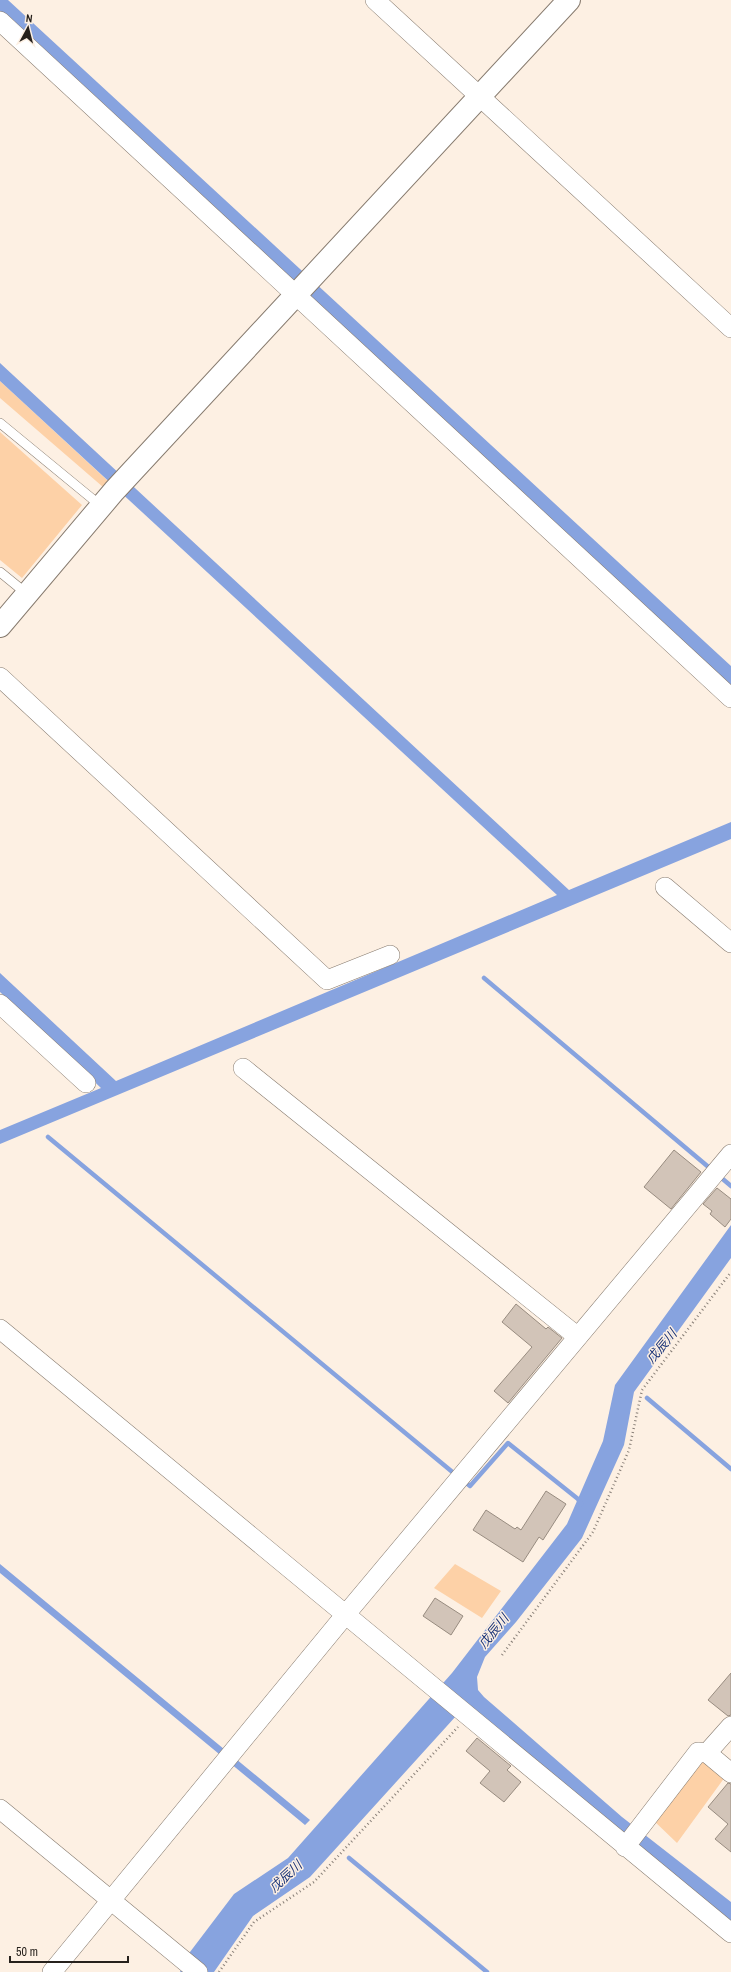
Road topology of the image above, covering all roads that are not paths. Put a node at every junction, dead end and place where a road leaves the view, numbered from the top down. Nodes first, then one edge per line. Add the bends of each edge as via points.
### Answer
1 (375, 0) edge
2 (570, 0) edge
3 (0, 21) edge
4 (480, 97) junction
5 (296, 294) junction
6 (731, 328) edge
7 (0, 423) edge
8 (114, 491) junction
9 (0, 572) edge
10 (27, 594) junction
11 (0, 626) edge
12 (0, 677) edge
13 (731, 698) edge
14 (666, 887) dead end
15 (731, 943) edge
16 (390, 955) dead end
17 (0, 1004) edge
18 (243, 1068) dead end
19 (86, 1083) dead end
20 (723, 1167) edge
21 (0, 1330) edge
22 (578, 1337) junction
23 (346, 1614) junction
24 (731, 1726) edge
25 (707, 1753) junction
26 (731, 1773) edge
27 (0, 1809) edge
28 (625, 1846) junction
29 (112, 1901) junction
30 (731, 1933) edge
31 (52, 1972) edge
32 (198, 1972) edge

1 - 4 street
2 - 4 street
3 - 5 street
4 - 5 street
4 - 6 street
5 - 8 street
5 - 13 street
7 - 8 lane
8 - 10 street
9 - 10 lane
10 - 11 street
12 - 16 street via 327,980
14 - 15 street
17 - 19 street
18 - 22 street
20 - 22 street
21 - 23 street
22 - 23 street
23 - 28 street
23 - 29 street
24 - 25 street
25 - 26 street
25 - 28 street via 698,1752
27 - 29 street
28 - 30 street
29 - 31 street
29 - 32 street

